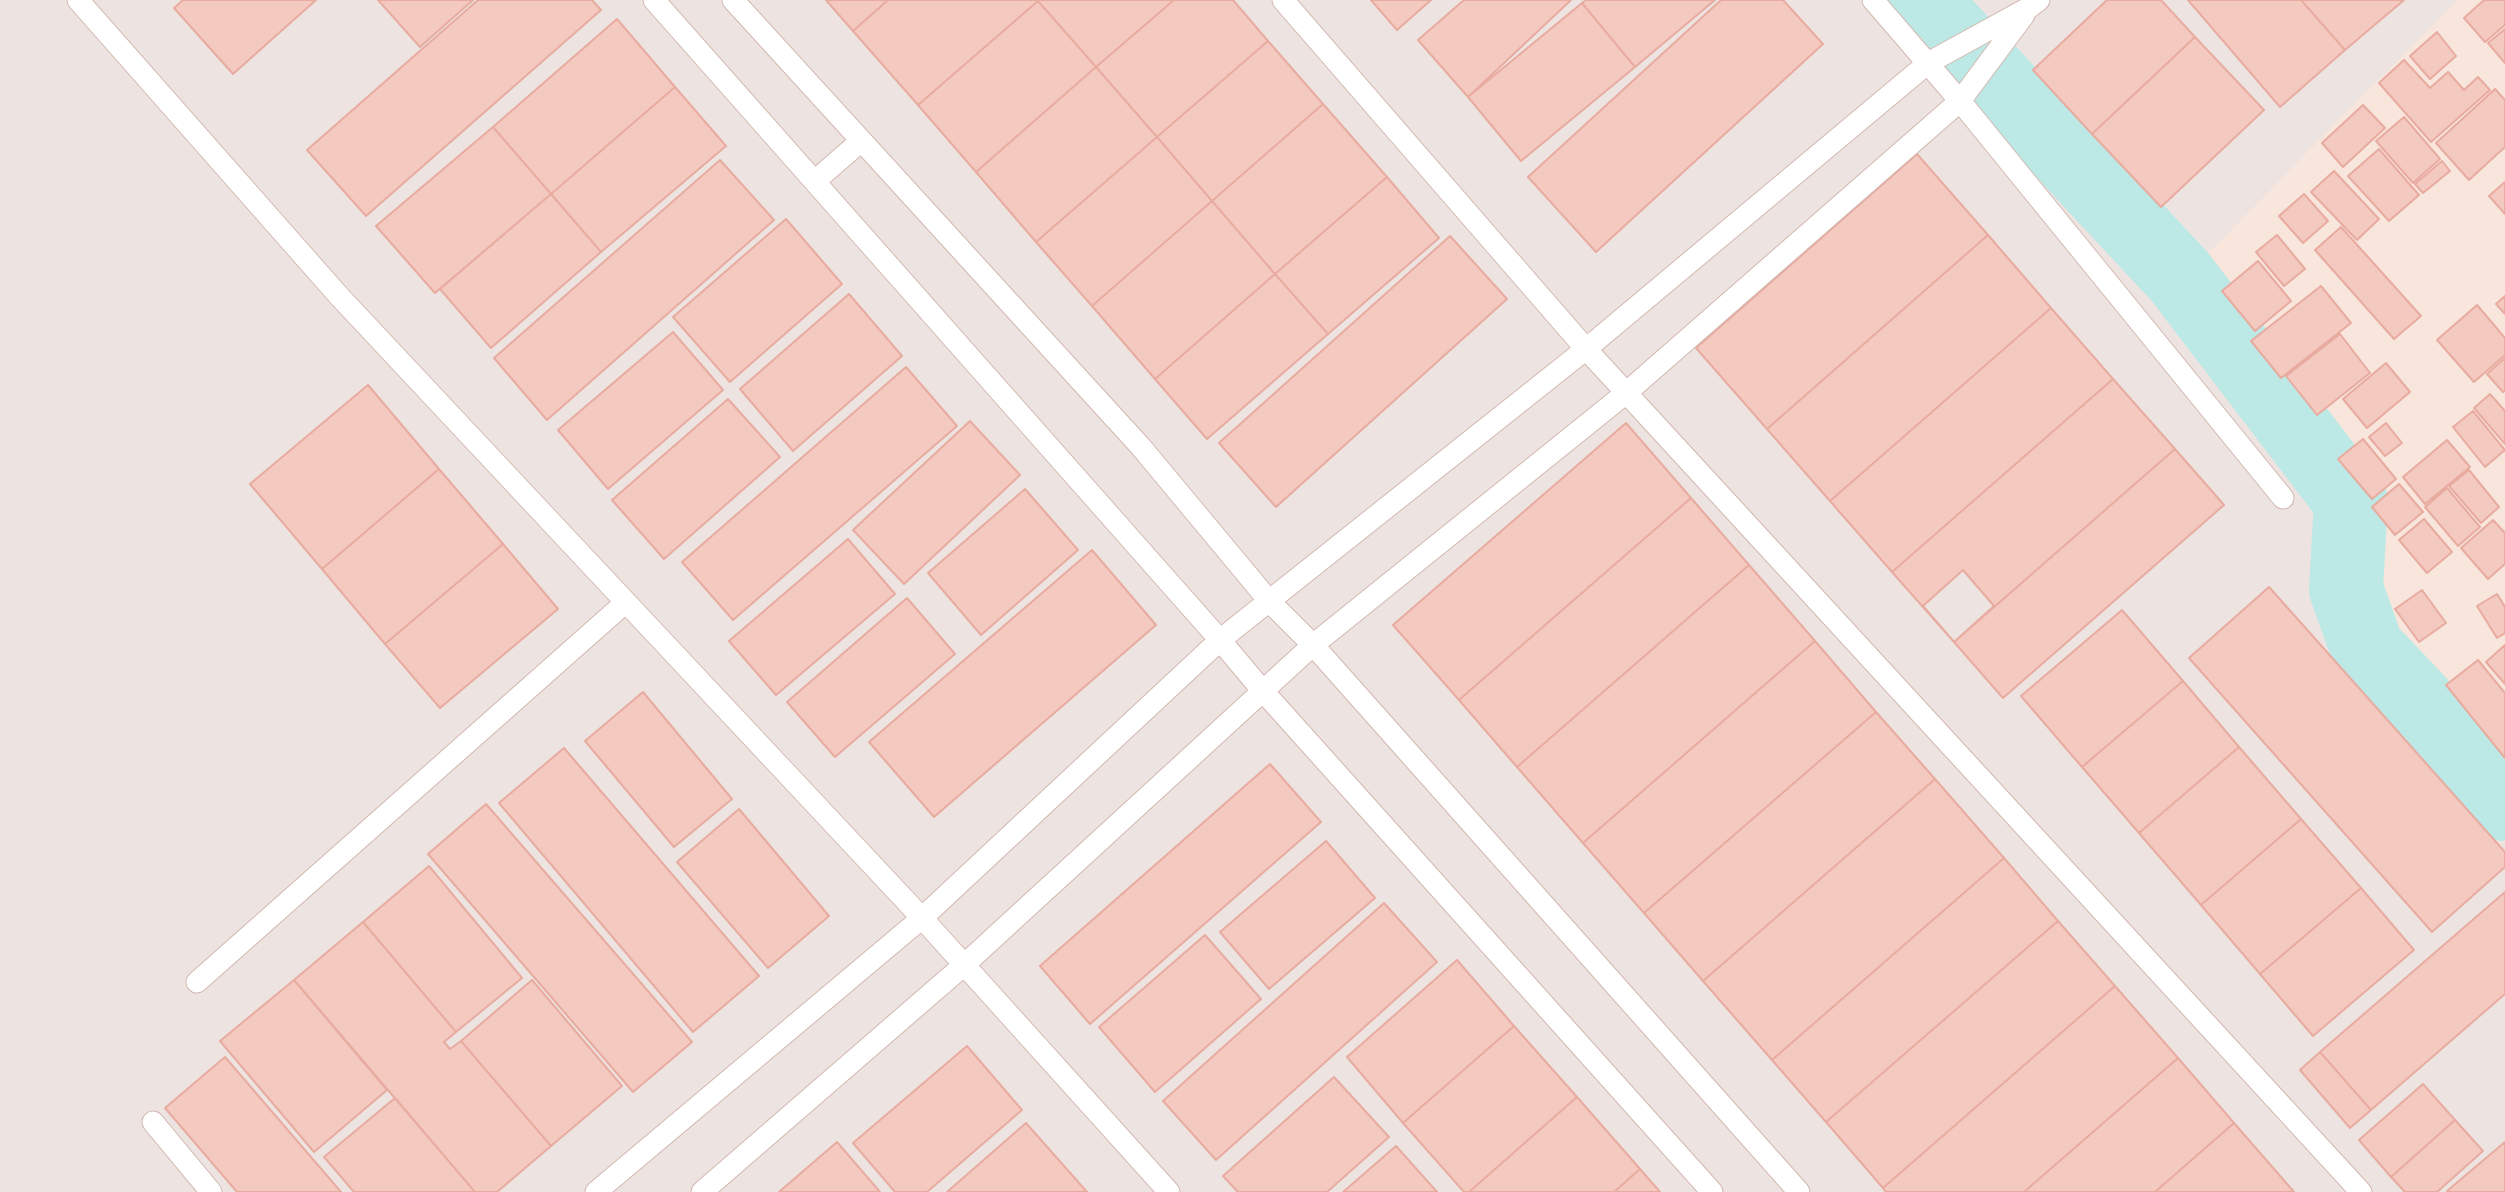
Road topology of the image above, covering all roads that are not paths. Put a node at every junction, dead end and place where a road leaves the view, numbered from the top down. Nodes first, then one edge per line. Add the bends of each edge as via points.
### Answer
1 (78, 0) edge
2 (654, 0) edge
3 (733, 0) edge
4 (1283, 0) edge
5 (1872, 0) edge
6 (2034, 4) edge
7 (1928, 64) junction
8 (1959, 101) junction
9 (861, 141) junction
10 (814, 181) junction
11 (1586, 349) junction
12 (1626, 393) junction
13 (2283, 498) dead end
14 (626, 602) junction
15 (1270, 602) junction
16 (1220, 640) junction
17 (1314, 645) junction
18 (1262, 690) junction
19 (922, 918) junction
20 (964, 965) junction
21 (197, 982) dead end
22 (153, 1122) dead end
23 (609, 1188) edge
24 (211, 1192) edge
25 (702, 1192) edge
26 (1169, 1192) edge
27 (1712, 1192) edge
28 (1799, 1192) edge
29 (2361, 1192) edge

1 - 14 lane via 339,296
2 - 10 lane
3 - 9 lane
4 - 11 lane
5 - 7 lane
6 - 7 lane
6 - 8 lane
7 - 8 lane
7 - 11 lane
8 - 12 lane
8 - 13 lane
9 - 10 lane
9 - 15 lane via 1141,447
10 - 16 lane
11 - 12 lane
11 - 15 lane
12 - 17 lane
12 - 29 lane
14 - 19 lane
14 - 21 lane
15 - 16 lane
15 - 17 lane
16 - 18 lane
16 - 19 lane
17 - 18 lane
17 - 28 lane
18 - 20 lane
18 - 27 lane
19 - 20 lane
19 - 23 lane
20 - 25 lane
20 - 26 lane
22 - 24 lane

